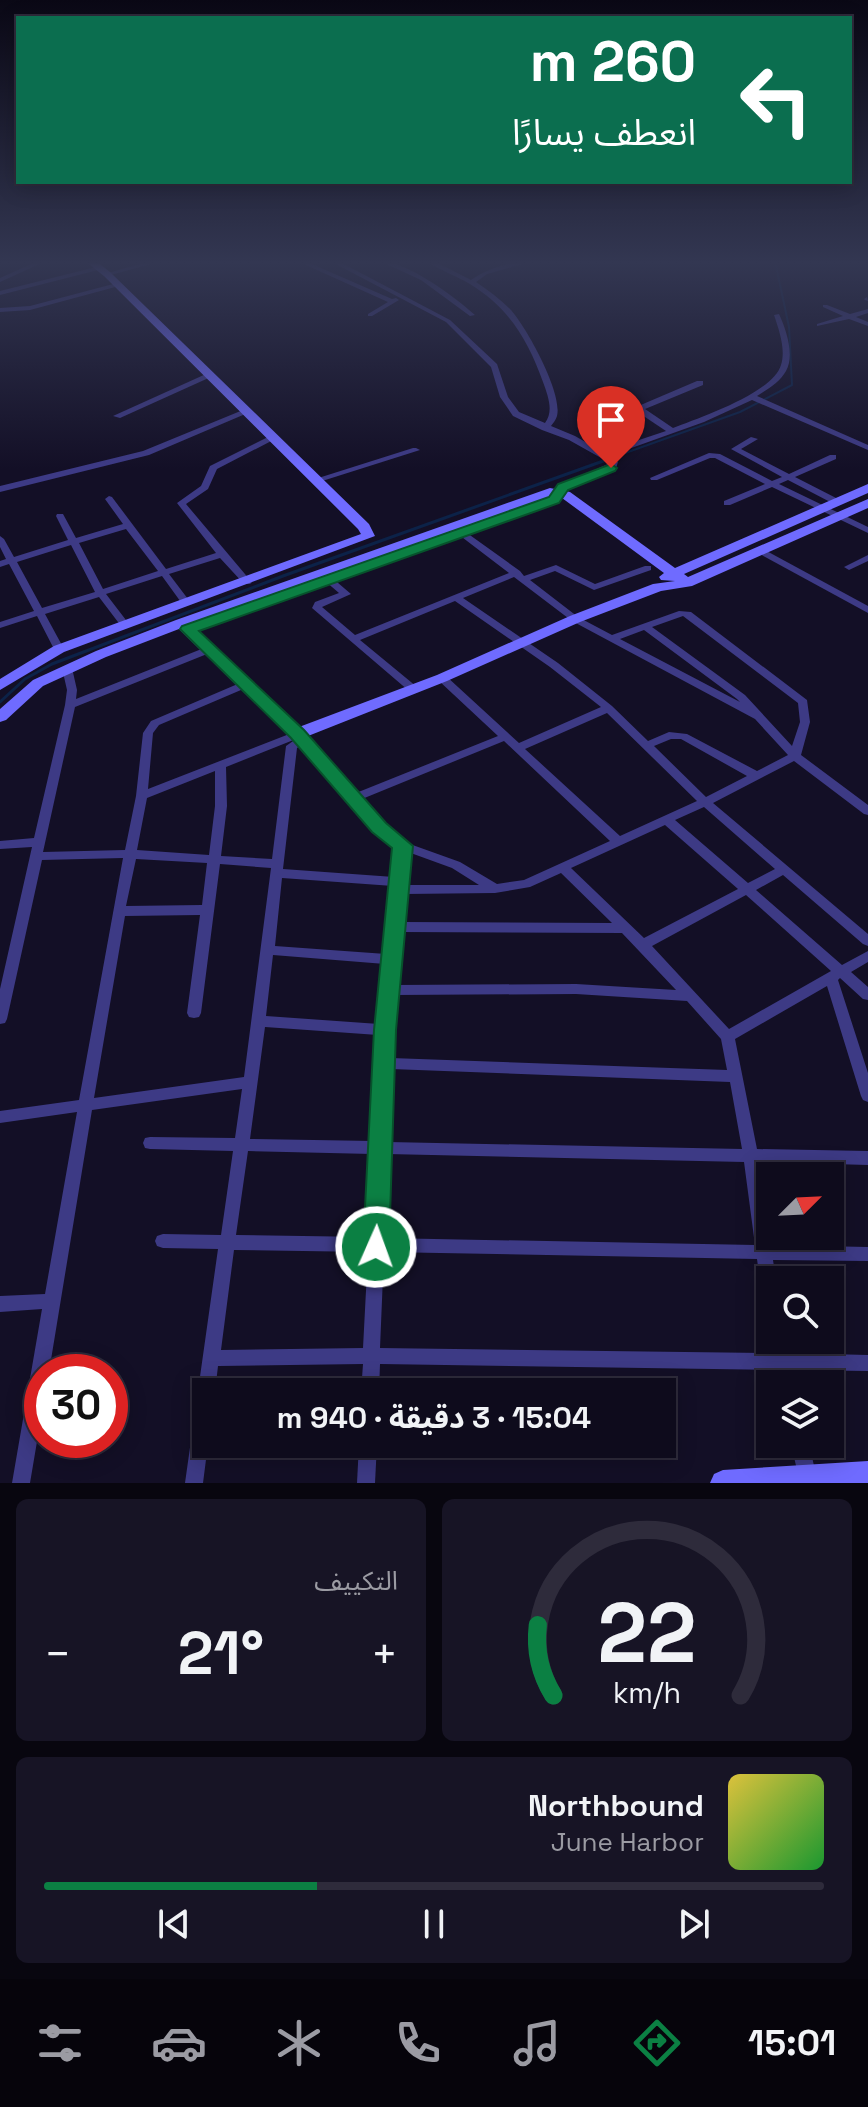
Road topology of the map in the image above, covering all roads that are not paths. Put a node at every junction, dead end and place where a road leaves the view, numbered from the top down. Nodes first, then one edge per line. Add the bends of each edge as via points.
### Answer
1 (163, 330) edge
2 (459, 330) edge
3 (521, 330) edge
4 (783, 330) edge
5 (209, 376) junction
6 (700, 383) dead end
7 (756, 398) junction
8 (246, 412) junction
9 (117, 416) dead end
10 (545, 428) junction
11 (670, 430) junction
12 (273, 438) junction
13 (868, 438) edge
14 (754, 439) dead end
15 (858, 443) junction
16 (868, 448) edge
17 (416, 450) dead end
18 (833, 457) dead end
19 (608, 458) junction
20 (788, 477) junction
21 (654, 478) dead end
22 (316, 480) junction
23 (772, 484) junction
24 (868, 488) edge
25 (0, 489) edge
26 (556, 496) junction
27 (109, 499) dead end
28 (727, 503) dead end
29 (868, 503) edge
30 (821, 509) junction
31 (837, 509) junction
32 (60, 516) dead end
33 (129, 525) junction
34 (457, 529) junction
35 (868, 530) edge
36 (0, 539) edge
37 (74, 540) junction
38 (761, 551) junction
39 (222, 554) junction
40 (868, 558) edge
41 (4, 562) edge
42 (849, 567) dead end
43 (648, 568) junction
44 (162, 572) junction
45 (324, 576) junction
46 (520, 576) junction
47 (247, 582) junction
48 (671, 582) junction
49 (100, 592) junction
50 (457, 598) junction
51 (186, 603) junction
52 (868, 610) edge
53 (41, 611) junction
54 (575, 619) junction
55 (124, 624) junction
56 (0, 625) edge
57 (185, 626) junction
58 (644, 626) junction
59 (613, 638) junction
60 (353, 639) junction
61 (522, 642) junction
62 (59, 649) junction
63 (208, 650) junction
64 (67, 668) junction
65 (442, 678) junction
66 (244, 685) junction
67 (0, 686) edge
68 (413, 689) junction
69 (28, 692) junction
70 (70, 705) junction
71 (608, 708) junction
72 (0, 717) edge
73 (762, 718) junction
74 (300, 737) junction
75 (505, 737) junction
76 (648, 745) junction
77 (518, 748) junction
78 (795, 756) junction
79 (220, 765) junction
80 (757, 776) junction
81 (142, 796) junction
82 (354, 798) junction
83 (705, 802) junction
84 (868, 811) edge
85 (666, 819) junction
86 (617, 840) junction
87 (39, 842) junction
88 (0, 845) edge
89 (403, 846) junction
90 (129, 854) junction
91 (36, 856) junction
92 (214, 858) junction
93 (562, 867) junction
94 (277, 868) junction
95 (783, 870) junction
96 (398, 886) junction
97 (495, 889) junction
98 (748, 889) junction
99 (206, 910) junction
100 (119, 911) junction
101 (393, 927) junction
102 (624, 928) junction
103 (868, 941) edge
104 (643, 945) junction
105 (267, 950) junction
106 (868, 956) edge
107 (391, 959) junction
108 (835, 976) junction
109 (388, 990) junction
110 (868, 995) edge
111 (690, 996) junction
112 (194, 1013) dead end
113 (0, 1019) edge
114 (259, 1021) junction
115 (385, 1030) junction
116 (728, 1037) junction
117 (384, 1063) junction
118 (736, 1076) junction
119 (250, 1082) junction
120 (868, 1096) edge
121 (86, 1104) junction
122 (0, 1117) edge
123 (150, 1143) dead end
124 (241, 1144) junction
125 (380, 1149) junction
126 (751, 1155) junction
127 (868, 1158) edge
128 (163, 1241) dead end
129 (227, 1242) junction
130 (376, 1247) junction
131 (764, 1254) junction
132 (868, 1254) edge
133 (766, 1266) edge
134 (52, 1301) junction
135 (0, 1304) edge
136 (779, 1354) edge
137 (371, 1356) junction
138 (211, 1358) junction
139 (780, 1361) junction
140 (868, 1363) edge
141 (782, 1370) edge
142 (208, 1378) edge
143 (370, 1378) edge
144 (197, 1458) edge
145 (367, 1458) edge
146 (804, 1458) edge
147 (868, 1474) edge
148 (809, 1480) edge
149 (21, 1483) edge
150 (194, 1483) edge
151 (366, 1483) edge
152 (723, 1483) edge

1 - 5 street
2 - 10 street via 494,366 510,407
3 - 10 street via 554,409
4 - 7 street via 784,368
5 - 8 street
5 - 9 street
6 - 11 street via 639,409
7 - 11 street
7 - 15 street
8 - 12 street
8 - 25 street via 146,453
10 - 19 street
11 - 19 street
12 - 22 street
12 - 39 street via 213,468 205,487 181,503
13 - 15 street
14 - 20 street via 735,449
15 - 16 street
17 - 22 street
18 - 20 street
19 - 26 street via 614,465 605,472
20 - 23 street
20 - 31 street
21 - 23 street via 709,455
22 - 47 street via 368,536
23 - 28 street
23 - 30 street
24 - 31 street
26 - 34 street
26 - 43 street
26 - 48 street
27 - 33 street
29 - 31 street
30 - 31 street
30 - 48 street
31 - 35 street
31 - 38 street
32 - 37 street
33 - 37 street
33 - 44 street
34 - 45 street
34 - 46 street
36 - 41 street
37 - 41 street
37 - 49 street
38 - 48 street
38 - 52 street
39 - 44 street
39 - 47 street
40 - 42 street
41 - 53 street
43 - 46 street via 594,587 556,568
43 - 48 street
44 - 49 street
44 - 51 street
45 - 57 street
45 - 60 street via 346,594 317,608
46 - 50 street
46 - 54 street
47 - 51 street
48 - 54 street
49 - 53 street
49 - 55 street
50 - 60 street
50 - 61 street
51 - 55 street
53 - 56 street
53 - 62 street
54 - 59 street
54 - 61 street
55 - 62 street
57 - 63 street
57 - 64 street
58 - 59 street
58 - 73 street
58 - 78 street via 688,614 796,695 806,710
59 - 73 street
60 - 68 street
61 - 65 street
61 - 71 street
62 - 67 street
63 - 66 street
63 - 70 street
64 - 69 street
64 - 70 street
65 - 68 street
65 - 75 street
66 - 74 street
66 - 81 street via 151,727
67 - 69 street
68 - 74 street
69 - 72 street
70 - 87 street
71 - 76 street
71 - 77 street
73 - 78 street
74 - 79 street
74 - 82 street
74 - 94 street via 292,746
75 - 77 street
75 - 82 street
76 - 80 street via 669,735 683,736
76 - 83 street
77 - 86 street
78 - 80 street
78 - 84 street
79 - 81 street
79 - 92 street
80 - 83 street
81 - 90 street
82 - 89 street
83 - 85 street
83 - 95 street
85 - 86 street
85 - 98 street
86 - 93 street
87 - 88 street
87 - 91 street
89 - 96 street
89 - 97 street via 456,865
90 - 91 street
90 - 92 street
90 - 100 street
91 - 113 street
92 - 94 street
92 - 99 street
93 - 97 street via 517,888
93 - 102 street
94 - 96 street
94 - 105 street
95 - 98 street
95 - 103 street
96 - 97 street
96 - 101 street
98 - 104 street
98 - 108 street
99 - 100 street
99 - 112 street
100 - 121 street
101 - 102 street
101 - 107 street
102 - 104 street
104 - 111 street
105 - 107 street
105 - 114 street
106 - 108 street
107 - 109 street
108 - 110 street
108 - 116 street
108 - 120 street
109 - 111 street via 576,989
109 - 115 street
111 - 116 street
114 - 115 street
114 - 119 street
115 - 117 street
116 - 118 street
117 - 118 street
117 - 125 street
118 - 126 street
119 - 121 street
119 - 124 street
121 - 122 street
121 - 134 street
123 - 124 street
124 - 125 street
124 - 129 street
125 - 126 street
125 - 130 street
126 - 127 street
126 - 131 street
128 - 129 street
129 - 130 street
129 - 138 street
130 - 131 street
130 - 137 street
131 - 132 street
131 - 133 street
134 - 135 street
134 - 149 street
136 - 139 street
137 - 138 street
137 - 139 street
137 - 143 street
138 - 142 street
139 - 140 street
139 - 141 street
144 - 150 street
145 - 151 street
146 - 148 street
147 - 148 street
148 - 152 street

